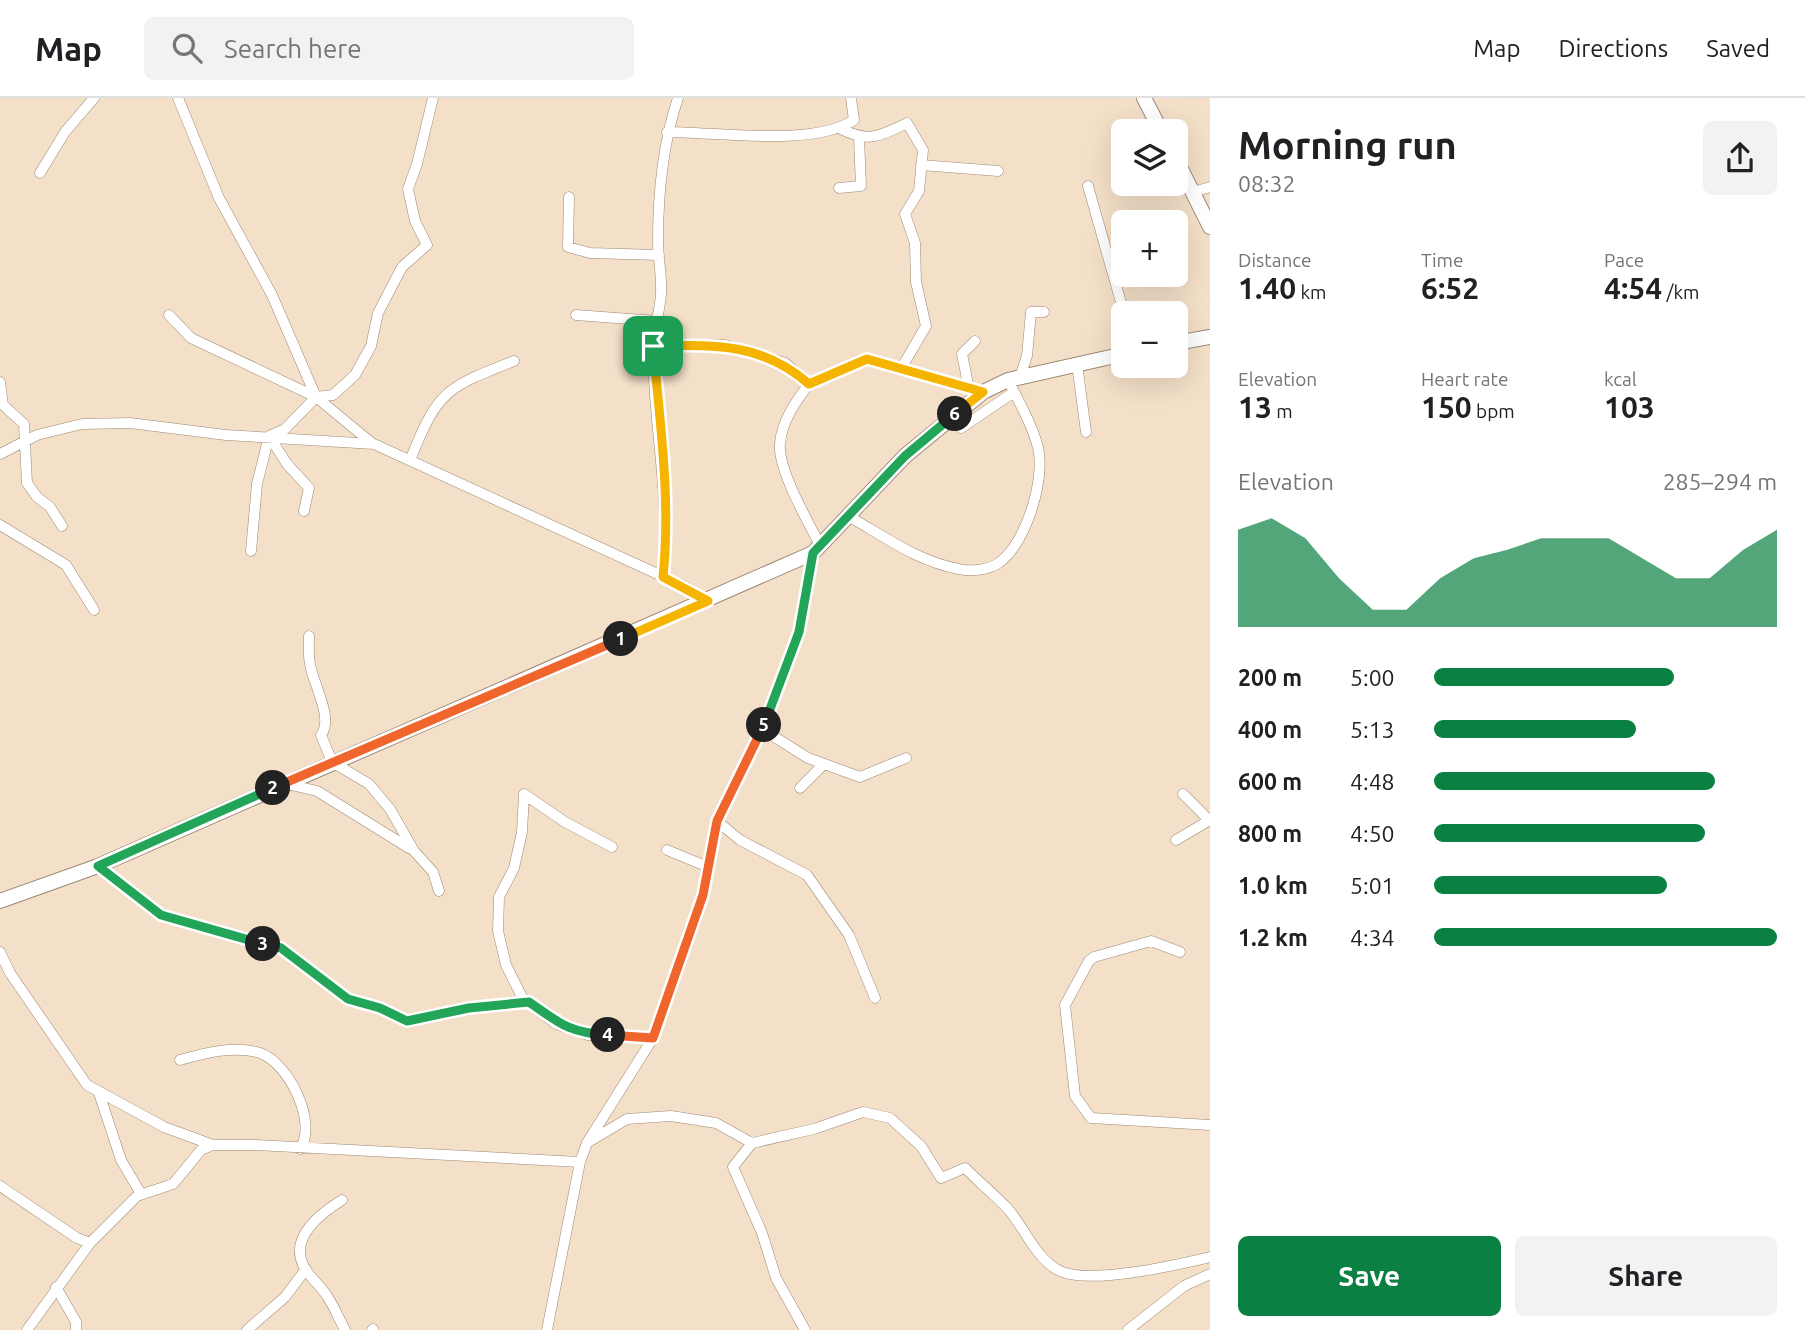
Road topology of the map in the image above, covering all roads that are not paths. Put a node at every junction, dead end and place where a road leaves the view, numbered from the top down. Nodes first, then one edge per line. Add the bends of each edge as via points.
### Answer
1 (94, 98) edge
2 (178, 98) edge
3 (433, 98) edge
4 (678, 98) edge
5 (851, 98) edge
6 (1144, 98) edge
7 (1155, 119) edge
8 (841, 129) junction
9 (667, 132) junction
10 (859, 138) junction
11 (922, 165) junction
12 (998, 171) dead end
13 (40, 173) dead end
14 (1188, 182) edge
15 (1088, 186) dead end
16 (1210, 187) edge
17 (839, 188) dead end
18 (1193, 192) junction
19 (569, 197) dead end
20 (1210, 227) edge
21 (659, 255) junction
22 (1121, 301) edge
23 (1044, 312) dead end
24 (169, 315) dead end
25 (576, 315) dead end
26 (657, 321) junction
27 (1210, 337) edge
28 (975, 341) dead end
29 (1188, 341) edge
30 (653, 346) junction
31 (1111, 357) edge
32 (514, 361) dead end
33 (1077, 364) junction
34 (902, 367) junction
35 (1014, 383) junction
36 (0, 384) edge
37 (809, 384) junction
38 (976, 391) junction
39 (316, 397) junction
40 (961, 428) dead end
41 (1086, 432) dead end
42 (270, 436) junction
43 (25, 441) junction
44 (374, 444) junction
45 (0, 454) edge
46 (411, 458) junction
47 (304, 511) dead end
48 (848, 516) junction
49 (0, 525) edge
50 (62, 526) dead end
51 (817, 549) junction
52 (251, 551) dead end
53 (663, 577) junction
54 (708, 601) junction
55 (94, 610) dead end
56 (309, 636) dead end
57 (762, 729) junction
58 (906, 758) dead end
59 (331, 762) junction
60 (824, 764) junction
61 (283, 783) junction
62 (800, 788) dead end
63 (1182, 794) dead end
64 (1209, 819) edge
65 (717, 821) junction
66 (1176, 840) dead end
67 (612, 847) dead end
68 (667, 850) dead end
69 (414, 851) junction
70 (98, 866) junction
71 (708, 867) junction
72 (439, 891) dead end
73 (0, 901) edge
74 (0, 952) edge
75 (1180, 952) dead end
76 (875, 998) dead end
77 (529, 1002) junction
78 (653, 1038) junction
79 (180, 1060) dead end
80 (99, 1093) junction
81 (1210, 1125) edge
82 (587, 1143) junction
83 (752, 1143) junction
84 (213, 1145) junction
85 (300, 1149) junction
86 (580, 1162) junction
87 (0, 1186) edge
88 (141, 1194) junction
89 (342, 1200) dead end
90 (90, 1243) junction
91 (1210, 1257) edge
92 (306, 1269) junction
93 (1210, 1274) edge
94 (56, 1287) junction
95 (27, 1330) edge
96 (76, 1330) edge
97 (247, 1330) edge
98 (345, 1330) edge
99 (547, 1330) edge
100 (805, 1330) edge
101 (1128, 1330) edge

1 - 13 street via 65,132
2 - 39 street via 219,198 272,295
3 - 39 street via 408,189 415,221 427,244 402,267 378,313 371,346 355,375 333,395
4 - 9 street
5 - 8 street via 854,120
6 - 7 street
8 - 9 street via 777,137
8 - 10 street
9 - 21 street
10 - 11 street via 878,137 907,123 923,150
10 - 17 street via 861,186
11 - 12 street
11 - 34 street via 919,191 905,214 915,243 916,282 926,326
14 - 18 street
15 - 22 street
16 - 18 street
18 - 20 street
19 - 21 street via 568,247 590,253
21 - 26 street
23 - 35 street via 1031,312 1027,356
24 - 39 street via 191,338
25 - 26 street
26 - 30 street
27 - 29 street
28 - 38 street via 962,354
30 - 37 street via 725,345 785,363
30 - 53 street via 666,492
31 - 33 street
32 - 46 street via 455,385 441,397 431,409
33 - 35 street
33 - 41 street
34 - 37 street via 867,359
34 - 38 street
35 - 38 street
35 - 40 street
35 - 48 street via 1038,445 1040,480 1030,514 1010,553 999,564 961,570 918,558
36 - 43 street via 3,405 24,424
37 - 51 street via 796,402 779,445
38 - 48 street
39 - 42 street via 302,415
39 - 44 street
42 - 43 street via 130,423 82,424
42 - 44 street
42 - 47 street via 309,488
42 - 52 street via 257,484
43 - 45 street
43 - 50 street via 27,484
44 - 46 street
46 - 53 street
48 - 51 street
49 - 55 street via 66,565
51 - 54 street
51 - 57 street via 799,632
53 - 54 street
54 - 59 street
56 - 59 street via 309,662 324,714 321,735
57 - 60 street
57 - 65 street
58 - 60 street via 860,777
59 - 61 street
59 - 69 street via 369,784
60 - 62 street
61 - 69 street via 317,791
61 - 70 street
63 - 64 street
64 - 66 street
65 - 71 street
65 - 76 street via 740,840 807,875 849,935
67 - 77 street via 524,793 514,868 499,897 498,931 506,965
68 - 71 street
69 - 72 street via 433,872
70 - 73 street
70 - 77 street via 161,915 281,948 348,999 407,1021
71 - 78 street via 703,895
74 - 80 street via 80,1077
75 - 81 street via 1151,941 1089,961 1065,1005 1075,1096 1091,1118
77 - 78 street via 556,1024 588,1034
78 - 82 street
79 - 85 street via 218,1050 263,1054 304,1104 305,1142
80 - 84 street via 164,1127
80 - 88 street via 121,1160
82 - 83 street via 628,1119 671,1116 716,1123
82 - 86 street
83 - 91 street via 863,1112 890,1118 921,1146 941,1178 965,1168 1009,1210 1048,1263 1061,1272 1087,1275 1155,1269
83 - 100 street via 733,1167 776,1278
84 - 85 street
84 - 88 street via 201,1150 173,1184
85 - 86 street
86 - 99 street
87 - 90 street
88 - 90 street
89 - 92 street via 322,1212 306,1230 300,1253
90 - 94 street
92 - 97 street via 285,1297
92 - 98 street
93 - 101 street via 1184,1286
94 - 95 street
94 - 96 street

